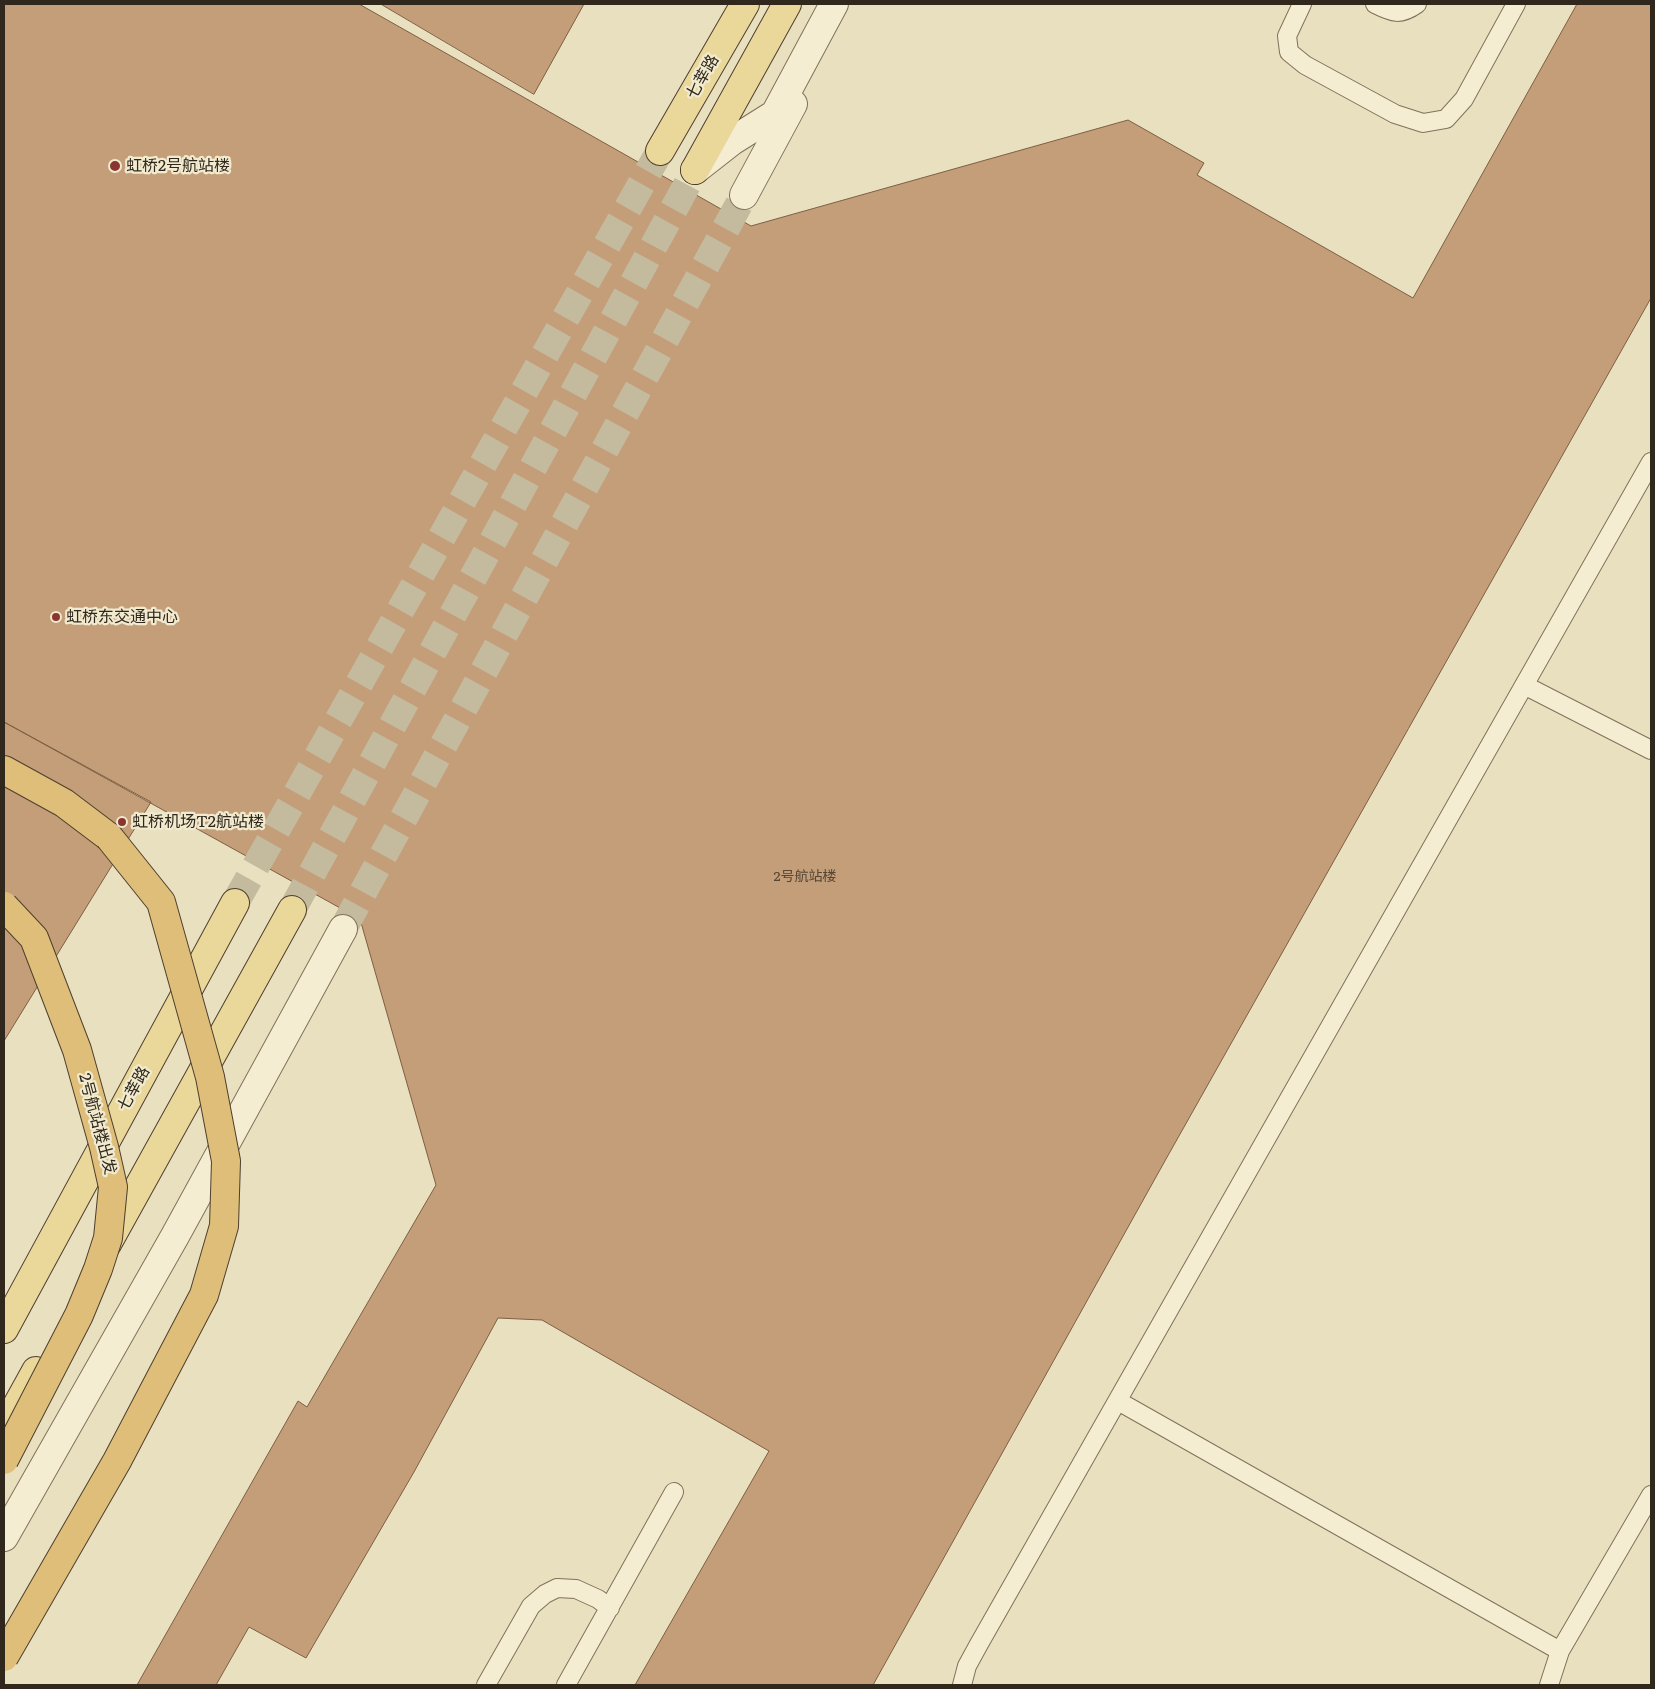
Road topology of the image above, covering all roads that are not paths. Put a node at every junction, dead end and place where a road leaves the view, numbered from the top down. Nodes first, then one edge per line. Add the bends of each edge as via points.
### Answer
1 (728, 4) edge
2 (746, 4) edge
3 (787, 4) edge
4 (834, 4) edge
5 (846, 4) edge
6 (1302, 4) edge
7 (1375, 4) edge
8 (1417, 4) edge
9 (1516, 4) edge
10 (695, 170) joint
11 (744, 195) tunnel mouth
12 (1651, 462) edge
13 (1524, 685) junction
14 (1651, 750) edge
15 (4, 770) edge
16 (235, 903) tunnel mouth
17 (4, 906) edge
18 (292, 910) tunnel mouth
19 (343, 929) tunnel mouth
20 (4, 1328) edge
21 (1118, 1401) junction
22 (4, 1429) edge
23 (4, 1460) edge
24 (674, 1492) dead end
25 (1651, 1495) edge
26 (4, 1537) edge
27 (610, 1608) junction
28 (1560, 1651) junction
29 (4, 1657) edge
30 (486, 1685) edge
31 (566, 1685) edge
32 (962, 1685) edge
33 (1549, 1685) edge

1 - 2 main road, 七莘路 via 660,151
3 - 10 main road
4 - 10 street via 775,114 732,141
5 - 11 street
6 - 9 lane via 1287,36 1289,52 1305,65 1395,114 1423,124 1446,119 1464,99
7 - 8 lane via 1394,12 1404,12
12 - 13 lane
13 - 14 lane
13 - 21 lane
15 - 29 highway, bridge via 64,803 109,837 161,902 210,1077 226,1161 224,1226 204,1295 117,1461
16 - 20 main road, 七莘路
17 - 23 highway, 2号航站楼出发, bridge via 34,938 77,1050 113,1187 108,1238 98,1269 79,1315
18 - 22 main road
19 - 26 street via 175,1236
21 - 28 lane
21 - 32 lane via 979,1644 967,1666
24 - 27 lane
25 - 28 lane
27 - 30 lane via 576,1589 558,1588 545,1594 531,1606
27 - 31 lane
28 - 33 lane

